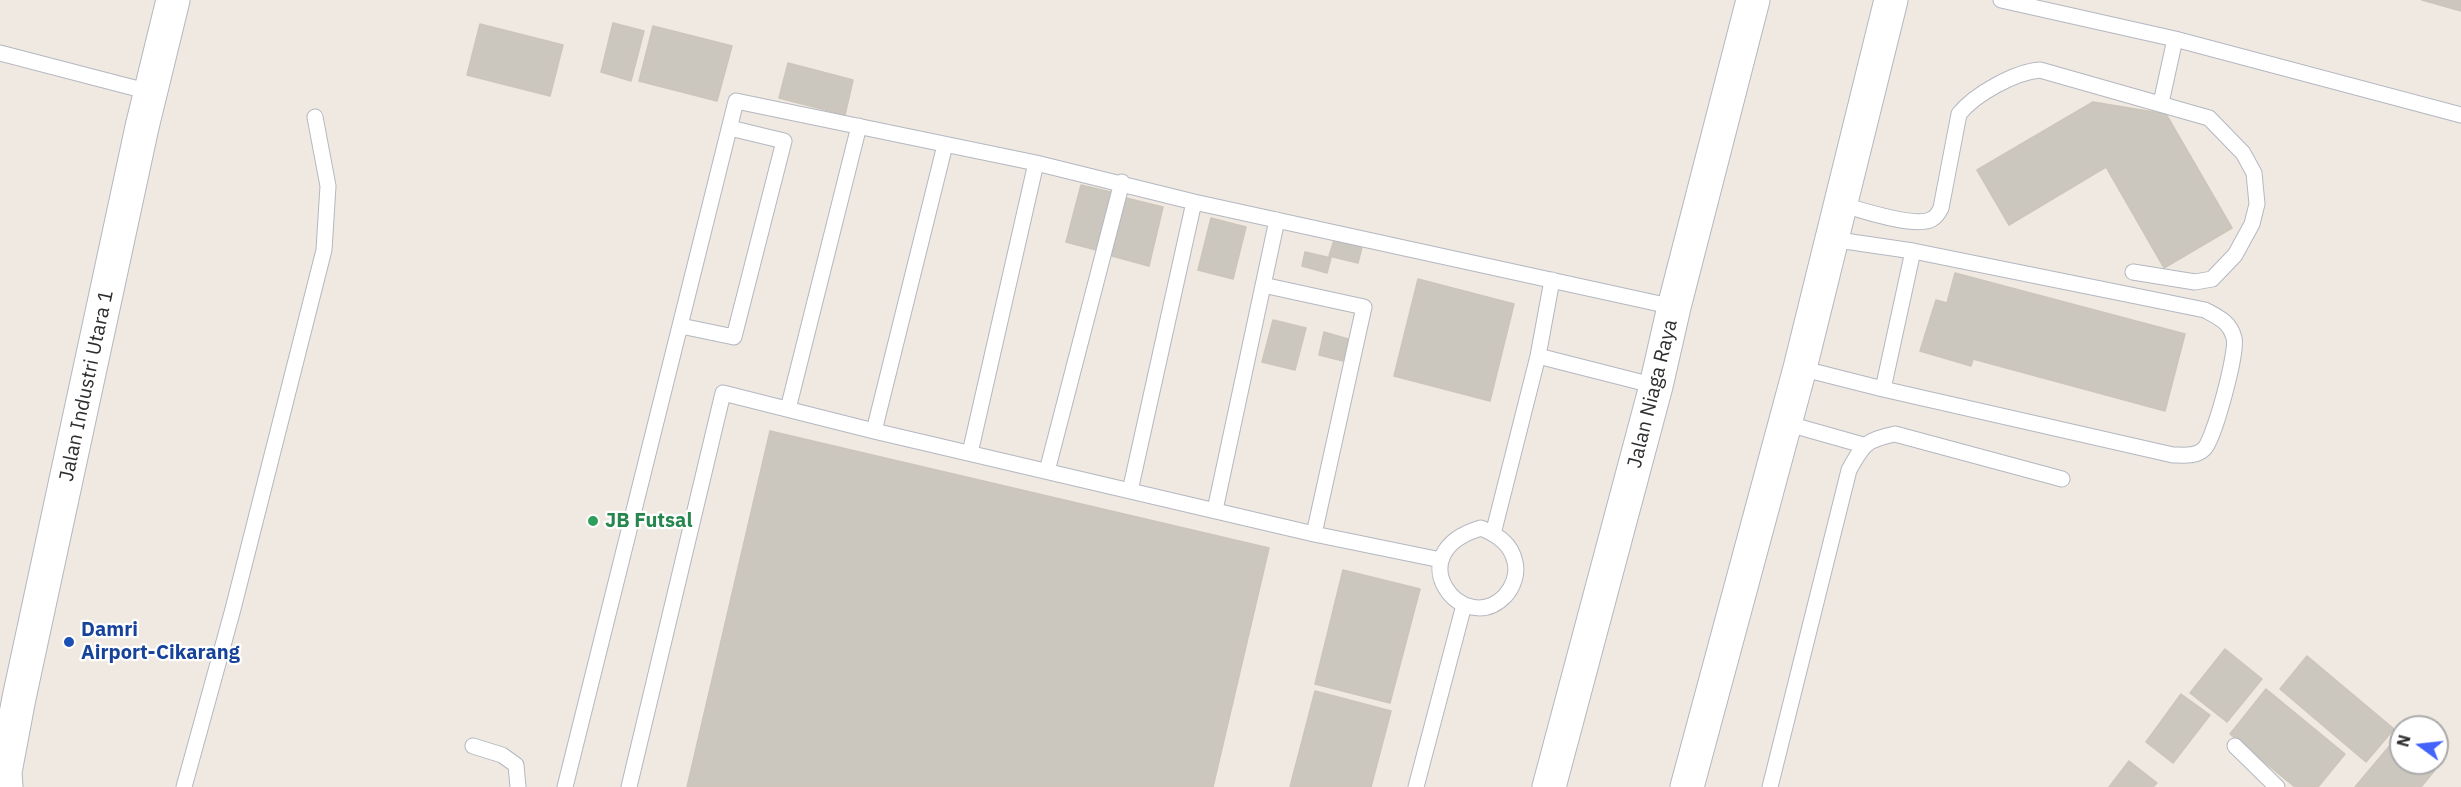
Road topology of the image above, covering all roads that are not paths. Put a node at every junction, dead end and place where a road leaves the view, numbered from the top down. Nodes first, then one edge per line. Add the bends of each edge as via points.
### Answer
1 (173, 0) edge
2 (1754, 0) edge
3 (1891, 0) edge
4 (2001, 0) edge
5 (2175, 39) junction
6 (0, 53) edge
7 (150, 92) junction
8 (2161, 103) junction
9 (2461, 115) edge
10 (315, 117) dead end
11 (859, 126) junction
12 (730, 128) junction
13 (945, 145) junction
14 (1036, 163) junction
15 (1122, 182) junction
16 (1194, 202) junction
17 (1840, 204) junction
18 (1277, 220) junction
19 (1831, 239) junction
20 (1912, 251) junction
21 (2133, 272) dead end
22 (1552, 280) junction
23 (1263, 285) junction
24 (1674, 307) junction
25 (681, 326) junction
26 (1538, 356) junction
27 (1800, 368) junction
28 (1656, 386) junction
29 (1883, 389) junction
30 (788, 409) junction
31 (1785, 423) junction
32 (874, 430) junction
33 (1863, 445) junction
34 (970, 453) junction
35 (1047, 471) junction
36 (2062, 479) dead end
37 (1130, 491) junction
38 (1215, 510) junction
39 (1314, 534) junction
40 (1493, 534) junction
41 (1441, 560) junction
42 (1464, 605) junction
43 (9, 696) edge
44 (472, 746) dead end
45 (2235, 746) dead end
46 (4, 779) edge
47 (184, 787) edge
48 (518, 787) edge
49 (566, 787) edge
50 (629, 787) edge
51 (1416, 787) edge
52 (1549, 787) edge
53 (1687, 787) edge
54 (1770, 787) edge
55 (2277, 787) edge

1 - 7 main road, Jalan Industri Utara 1
2 - 24 main road, Jalan Niaga Raya
3 - 17 main road
4 - 5 lane
5 - 8 lane
5 - 9 lane
6 - 7 lane
7 - 43 main road, Jalan Industri Utara 1
8 - 17 lane via 2040,70 2027,71 1970,103 1959,114 1941,208 1932,219 1908,221
8 - 21 lane via 2209,118 2227,135 2254,173 2257,204 2252,224 2235,255 2212,279 2195,282
10 - 47 lane via 328,186 324,250
11 - 12 lane via 736,101
11 - 13 lane
11 - 30 lane
12 - 25 lane
12 - 25 lane via 784,141 734,338
13 - 14 lane
13 - 32 lane
14 - 15 lane
14 - 34 lane
15 - 16 lane
15 - 35 lane
16 - 18 lane
16 - 37 lane
17 - 19 main road
18 - 22 lane
18 - 23 lane
19 - 20 lane
19 - 27 main road
20 - 29 lane
20 - 29 lane via 2205,310 2226,321 2235,338 2233,364 2213,432 2205,449 2191,455 2173,455
22 - 24 lane
22 - 26 lane
23 - 38 lane
23 - 39 lane via 1364,307
24 - 28 main road, Jalan Niaga Raya
25 - 49 lane
26 - 28 lane
26 - 40 lane
27 - 29 lane
27 - 31 main road
28 - 52 main road, Jalan Niaga Raya
30 - 32 lane
30 - 50 lane via 723,393
31 - 33 lane
31 - 53 main road
32 - 34 lane
33 - 36 lane via 1894,434
33 - 54 lane via 1849,470
34 - 35 lane
35 - 37 lane
37 - 38 lane
38 - 39 lane
39 - 41 lane
40 - 41 lane via 1480,528 1455,538
40 - 42 lane via 1504,541 1516,564 1510,590 1490,605
41 - 42 lane via 1444,587
42 - 51 lane
43 - 46 main road, Jalan Industri Utara 1
44 - 48 lane via 502,755 516,765
45 - 55 lane

